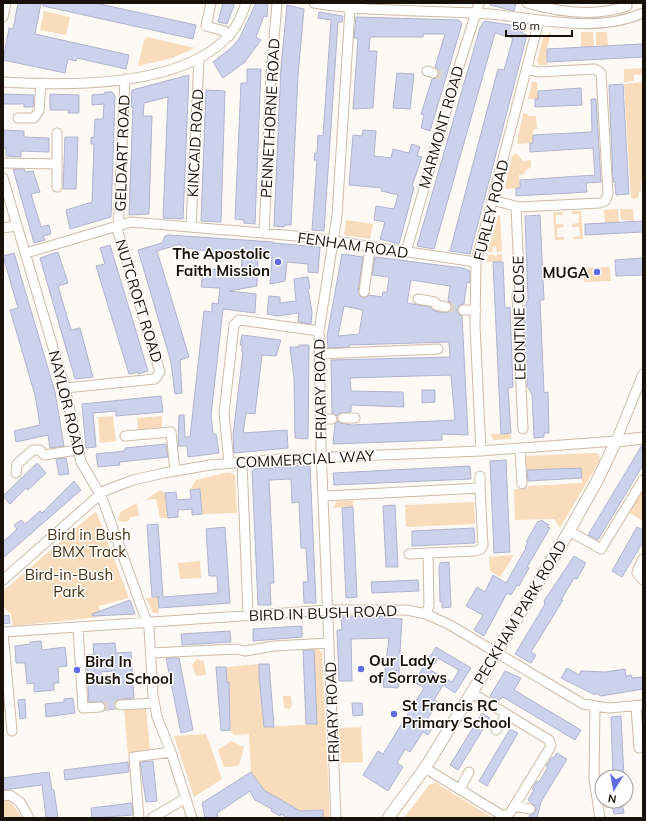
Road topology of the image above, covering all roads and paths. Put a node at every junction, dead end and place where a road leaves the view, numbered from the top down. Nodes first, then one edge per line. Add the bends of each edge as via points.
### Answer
1 (211, 3) edge
2 (246, 3) edge
3 (277, 3) edge
4 (314, 3) edge
5 (479, 3) edge
6 (527, 3) edge
7 (626, 4) edge
8 (370, 7) edge
9 (350, 9) junction
10 (476, 13) junction
11 (643, 13) edge
12 (631, 18) junction
13 (524, 19) junction
14 (539, 21) junction
15 (229, 36) junction
16 (199, 59) junction
17 (527, 70) junction
18 (125, 80) junction
19 (3, 82) edge
20 (41, 83) junction
21 (18, 118) dead end
22 (57, 133) dead end
23 (3, 163) edge
24 (57, 164) junction
25 (3, 178) edge
26 (58, 187) dead end
27 (492, 200) junction
28 (516, 207) junction
29 (16, 226) junction
30 (119, 226) junction
31 (191, 227) junction
32 (3, 228) edge
33 (264, 233) junction
34 (333, 242) junction
35 (370, 248) junction
36 (406, 252) junction
37 (26, 254) junction
38 (476, 262) junction
39 (364, 292) dead end
40 (418, 299) dead end
41 (446, 307) tunnel mouth
42 (463, 310) tunnel mouth
43 (476, 310) junction
44 (319, 331) junction
45 (438, 349) dead end
46 (319, 354) junction
47 (643, 374) edge
48 (65, 388) junction
49 (342, 418) dead end
50 (355, 418) dead end
51 (321, 419) junction
52 (332, 419) dead end
53 (523, 429) dead end
54 (125, 436) dead end
55 (643, 438) edge
56 (616, 441) junction
57 (520, 448) junction
58 (77, 450) junction
59 (481, 451) junction
60 (323, 457) junction
61 (242, 462) junction
62 (228, 463) junction
63 (175, 471) junction
64 (16, 473) dead end
65 (480, 476) dead end
66 (643, 480) edge
67 (522, 484) dead end
68 (480, 488) junction
69 (100, 494) junction
70 (324, 496) junction
71 (568, 531) junction
72 (428, 553) junction
73 (409, 554) dead end
74 (643, 559) edge
75 (3, 580) edge
76 (643, 580) edge
77 (328, 610) junction
78 (426, 614) junction
79 (248, 616) junction
80 (146, 623) junction
81 (78, 627) junction
82 (3, 632) edge
83 (329, 643) junction
84 (496, 652) junction
85 (151, 653) junction
86 (472, 692) junction
87 (154, 703) junction
88 (120, 705) tunnel mouth
89 (639, 706) edge
90 (100, 707) tunnel mouth
91 (595, 707) junction
92 (508, 715) junction
93 (496, 730) dead end
94 (12, 731) dead end
95 (639, 748) dead end
96 (171, 752) junction
97 (426, 768) junction
98 (470, 772) dead end
99 (460, 789) junction
100 (3, 796) edge
101 (186, 798) junction
102 (514, 807) junction
103 (530, 810) dead end
104 (503, 817) edge
105 (29, 818) edge
106 (139, 818) edge
107 (152, 818) edge
108 (192, 818) edge
109 (336, 818) edge
110 (388, 818) edge
111 (515, 818) edge
112 (600, 818) edge

1 - 15 street via 206,26 224,31
2 - 15 street via 235,29
3 - 33 street, PENNETHORNE ROAD
4 - 9 street
5 - 10 street, MARMONT ROAD
6 - 7 street via 556,10 580,12
6 - 13 street
7 - 12 street
8 - 9 street
8 - 10 street
9 - 34 street, FRIARY ROAD
10 - 13 street
10 - 36 street, MARMONT ROAD via 450,78
11 - 12 street
12 - 14 street via 588,23
13 - 14 street
14 - 17 street, FURLEY ROAD
15 - 16 street
16 - 18 street
16 - 31 street, KINCAID ROAD
17 - 27 street, FURLEY ROAD
17 - 28 street via 538,72 595,69 601,73 608,194 600,203
18 - 20 street via 71,84
18 - 30 street, GELDART ROAD
19 - 20 street
20 - 21 street via 39,111 34,118
22 - 24 street
23 - 24 street
24 - 26 street
25 - 29 street, NAYLOR ROAD
27 - 28 street
27 - 38 street, FURLEY ROAD
28 - 53 street, LEONTINE CLOSE
29 - 32 street
29 - 37 street, NAYLOR ROAD
30 - 31 street, FENHAM ROAD via 131,222
30 - 37 street, FENHAM ROAD
30 - 48 street, NUTCROFT ROAD via 118,232 160,372 155,379
31 - 33 street, FENHAM ROAD
33 - 34 street, FENHAM ROAD
34 - 35 street, FENHAM ROAD
34 - 44 street, FRIARY ROAD
35 - 36 street, FENHAM ROAD
35 - 39 street
36 - 38 street, FENHAM ROAD
37 - 48 street, NAYLOR ROAD
38 - 43 street, FURLEY ROAD
40 - 41 street
42 - 43 street
43 - 59 street, FURLEY ROAD
44 - 46 street, FRIARY ROAD
44 - 62 street via 239,320 234,324 224,413
45 - 46 street
46 - 51 street, FRIARY ROAD
47 - 56 street
48 - 58 street, NAYLOR ROAD
49 - 50 street
51 - 52 street
51 - 60 street, FRIARY ROAD
54 - 63 street via 171,432
55 - 56 main road, COMMERCIAL WAY
56 - 57 street, COMMERCIAL WAY
56 - 71 main road, PECKHAM PARK ROAD via 597,481
57 - 59 street, COMMERCIAL WAY
57 - 67 street
58 - 64 street via 50,455 33,450 17,464
58 - 69 street, NAYLOR ROAD via 81,462
59 - 60 street, COMMERCIAL WAY
60 - 61 street, COMMERCIAL WAY
60 - 70 street, FRIARY ROAD
61 - 62 street, COMMERCIAL WAY
61 - 79 street
62 - 63 street, COMMERCIAL WAY
63 - 69 street, COMMERCIAL WAY via 133,480
65 - 68 street
66 - 71 street via 601,549
68 - 70 street
68 - 72 street via 483,545 481,549
69 - 75 street, COMMERCIAL WAY
69 - 80 street, NAYLOR ROAD via 141,603
70 - 77 street, FRIARY ROAD
71 - 84 main road, PECKHAM PARK ROAD
72 - 73 street
72 - 78 street via 429,606
74 - 76 street via 637,574
77 - 78 street, BIRD IN BUSH ROAD via 407,610
77 - 79 street, BIRD IN BUSH ROAD
77 - 83 street, FRIARY ROAD
78 - 84 street, BIRD IN BUSH ROAD
79 - 80 street, BIRD IN BUSH ROAD
80 - 81 street, BIRD IN BUSH ROAD
80 - 85 street, NAYLOR ROAD via 149,628
81 - 82 street, BIRD IN BUSH ROAD
81 - 90 street via 83,708
82 - 94 street
83 - 85 street via 274,646 245,651 237,649
83 - 109 street, FRIARY ROAD
84 - 86 main road, PECKHAM PARK ROAD
84 - 91 street, BIRD IN BUSH ROAD via 583,704
85 - 87 street, NAYLOR ROAD
86 - 92 street
86 - 97 main road, PECKHAM PARK ROAD
87 - 88 street
87 - 96 street, NAYLOR ROAD via 157,718
89 - 91 street, BIRD IN BUSH ROAD
89 - 95 street
91 - 112 street via 594,779
92 - 93 street
92 - 102 street via 550,740 551,746
96 - 101 street, NAYLOR ROAD
96 - 106 street via 134,757
97 - 99 street
97 - 110 main road, PECKHAM PARK ROAD
98 - 99 street
99 - 104 street
100 - 105 street via 10,795 20,802
101 - 107 street
101 - 108 street, NAYLOR ROAD
102 - 103 street
102 - 104 street
102 - 111 street

